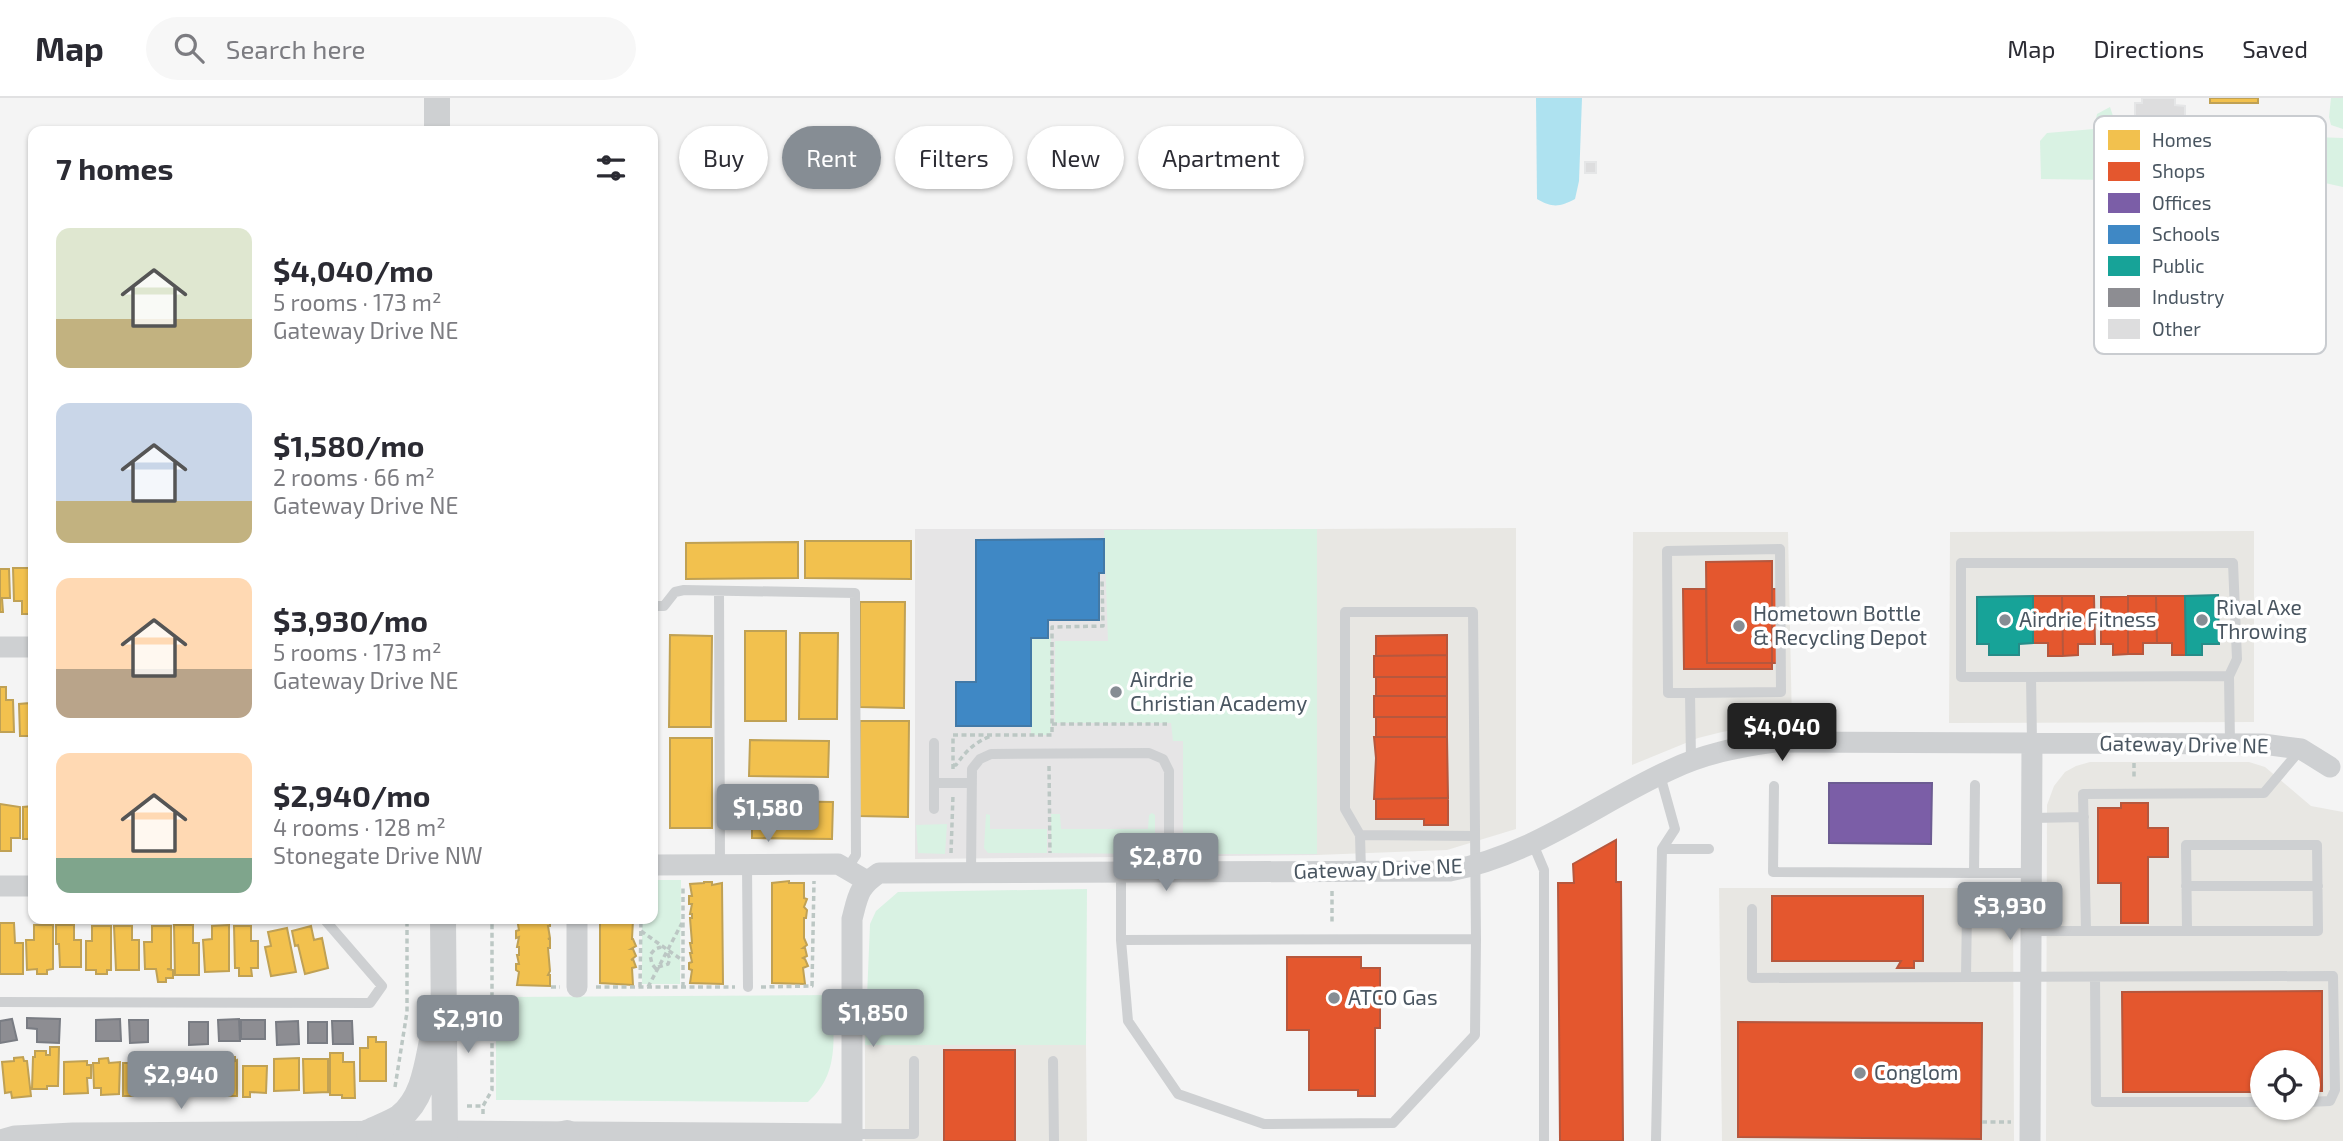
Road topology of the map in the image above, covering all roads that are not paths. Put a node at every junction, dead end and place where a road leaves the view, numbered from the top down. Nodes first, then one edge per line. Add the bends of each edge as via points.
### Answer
1 (438, 98) edge
2 (438, 126) edge
3 (719, 592) junction
4 (658, 606) edge
5 (0, 647) edge
6 (28, 647) edge
7 (2229, 676) junction
8 (2031, 677) junction
9 (1690, 693) junction
10 (934, 743) dead end
11 (2032, 743) junction
12 (2230, 744) junction
13 (2301, 749) junction
14 (1692, 761) junction
15 (2330, 766) dead end
16 (1660, 775) junction
17 (934, 783) junction
18 (972, 783) junction
19 (1975, 785) dead end
20 (1774, 786) dead end
21 (934, 809) dead end
22 (2084, 817) junction
23 (2032, 818) junction
24 (1360, 835) junction
25 (1475, 836) junction
26 (1533, 844) junction
27 (1662, 849) junction
28 (1709, 849) dead end
29 (658, 865) edge
30 (720, 865) junction
31 (747, 865) junction
32 (1475, 866) junction
33 (847, 869) junction
34 (1121, 872) junction
35 (1169, 872) junction
36 (1361, 872) junction
37 (961, 873) junction
38 (1974, 873) junction
39 (2032, 873) junction
40 (867, 881) junction
41 (0, 886) edge
42 (28, 886) edge
43 (2186, 886) junction
44 (2318, 886) junction
45 (1752, 909) dead end
46 (1966, 910) dead end
47 (328, 924) edge
48 (443, 924) edge
49 (577, 924) edge
50 (2031, 930) junction
51 (2085, 930) junction
52 (2187, 930) junction
53 (1476, 939) junction
54 (1121, 940) junction
55 (1966, 977) junction
56 (2031, 977) junction
57 (2095, 977) junction
58 (444, 979) junction
59 (577, 987) road end
60 (748, 987) road end
61 (0, 1002) edge
62 (914, 1061) dead end
63 (1053, 1061) dead end
64 (2320, 1101) edge
65 (2250, 1102) edge
66 (369, 1132) junction
67 (2031, 1132) edge
68 (567, 1133) junction
69 (445, 1136) edge
70 (852, 1138) edge
71 (914, 1138) edge
72 (0, 1140) edge
73 (536, 1141) edge
74 (1054, 1141) edge
75 (1544, 1141) edge
76 (1656, 1141) edge

1 - 2 street
3 - 4 lane via 675,592 664,606
3 - 30 lane
3 - 33 lane via 855,593 856,855
5 - 6 street
7 - 8 lane
7 - 8 lane via 2237,659 2234,562 1961,563 1961,677
7 - 12 lane
8 - 11 lane
9 - 9 lane via 1668,693 1667,551 1780,550 1781,692
9 - 14 lane
10 - 17 lane
11 - 12 street, Gateway Drive NE
11 - 14 street, Gateway Drive NE via 1774,742
11 - 23 street
12 - 13 street, Gateway Drive NE
13 - 15 street, Gateway Drive NE
13 - 22 lane via 2264,793 2084,794
14 - 16 street, Gateway Drive NE
16 - 26 street, Gateway Drive NE
16 - 27 lane via 1675,829
17 - 18 lane
17 - 21 lane
18 - 35 lane via 972,769 991,754 1149,754 1163,758 1169,771
18 - 37 lane
19 - 38 lane
20 - 38 lane via 1773,872
22 - 23 lane
22 - 51 lane
23 - 39 street
24 - 25 lane
24 - 25 lane via 1345,809 1345,612 1473,612
24 - 36 lane
25 - 32 lane
26 - 32 street, Gateway Drive NE
26 - 75 lane via 1544,870
27 - 28 lane
27 - 76 lane
29 - 30 street
30 - 31 street
31 - 33 street via 838,864
31 - 60 lane
32 - 36 street, Gateway Drive NE via 1450,871
32 - 53 lane
33 - 40 street
34 - 35 street, Gateway Drive NE
34 - 37 street, Gateway Drive NE
34 - 54 lane
35 - 36 street, Gateway Drive NE
37 - 40 street, Gateway Drive NE via 879,873
38 - 39 lane
39 - 50 street
40 - 70 street via 859,891 852,919
41 - 42 street
43 - 44 lane
43 - 44 lane via 2186,845 2317,845
43 - 52 lane
44 - 52 lane via 2318,930
45 - 55 lane via 1752,978
46 - 55 lane
47 - 61 lane via 382,986 370,1003
48 - 58 street
49 - 59 street
50 - 51 lane
50 - 56 street
51 - 52 lane
53 - 54 lane
53 - 54 lane via 1475,1035 1393,1123 1264,1124 1178,1094 1128,1021
55 - 56 lane
56 - 57 lane
56 - 67 street
57 - 64 lane via 2333,976 2334,1090 2330,1101
57 - 65 lane via 2096,1102
58 - 66 street via 424,1082 400,1117
58 - 69 street
62 - 71 lane
63 - 74 lane
66 - 69 street
66 - 72 street via 73,1133
68 - 69 street
68 - 70 street
68 - 73 street
70 - 71 lane

